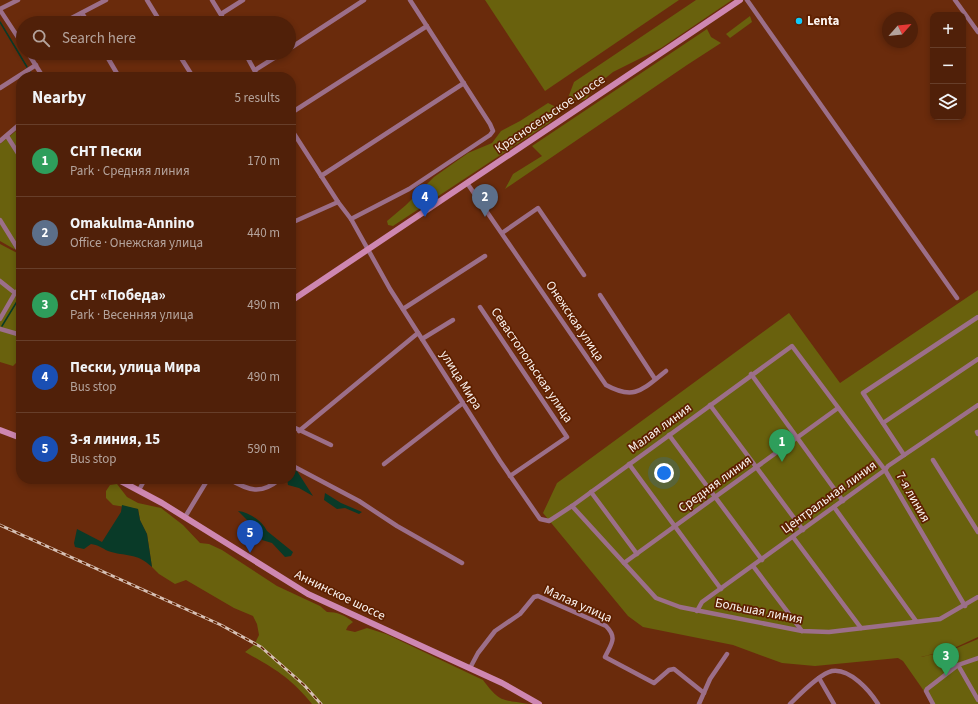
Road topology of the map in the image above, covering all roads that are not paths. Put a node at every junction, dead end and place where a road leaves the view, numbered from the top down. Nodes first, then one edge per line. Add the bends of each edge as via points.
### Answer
1 (18, 0) edge
2 (106, 0) edge
3 (147, 0) edge
4 (212, 0) edge
5 (243, 0) edge
6 (364, 0) edge
7 (410, 0) edge
8 (740, 0) edge
9 (747, 0) edge
10 (955, 0) edge
11 (0, 10) edge
12 (82, 13) junction
13 (221, 14) joint
14 (76, 16) edge
15 (84, 16) edge
16 (157, 16) edge
17 (427, 26) junction
18 (978, 32) edge
19 (16, 34) edge
20 (296, 44) edge
21 (33, 60) edge
22 (109, 60) edge
23 (182, 60) edge
24 (249, 60) edge
25 (274, 60) edge
26 (36, 65) junction
27 (25, 72) edge
28 (40, 72) edge
29 (116, 72) edge
30 (190, 72) edge
31 (256, 72) edge
32 (259, 72) edge
33 (16, 78) edge
34 (464, 84) junction
35 (0, 88) edge
36 (296, 110) edge
37 (16, 128) edge
38 (7, 136) junction
39 (296, 137) edge
40 (0, 141) edge
41 (16, 150) edge
42 (321, 176) junction
43 (467, 183) junction
44 (338, 202) junction
45 (351, 219) junction
46 (0, 220) edge
47 (296, 220) edge
48 (502, 233) junction
49 (16, 244) edge
50 (371, 248) junction
51 (485, 256) dead end
52 (584, 275) dead end
53 (0, 281) edge
54 (15, 293) joint
55 (600, 295) dead end
56 (296, 298) edge
57 (957, 298) dead end
58 (480, 307) dead end
59 (404, 309) junction
60 (978, 317) edge
61 (0, 319) edge
62 (453, 320) dead end
63 (0, 329) edge
64 (418, 333) junction
65 (16, 334) edge
66 (422, 339) junction
67 (792, 346) joint
68 (978, 359) edge
69 (666, 371) dead end
70 (751, 374) junction
71 (655, 379) junction
72 (463, 403) junction
73 (710, 405) junction
74 (978, 405) edge
75 (838, 408) junction
76 (883, 423) junction
77 (296, 429) edge
78 (0, 430) edge
79 (299, 431) junction
80 (669, 435) junction
81 (16, 436) edge
82 (797, 438) junction
83 (331, 444) dead end
84 (904, 455) junction
85 (933, 460) dead end
86 (384, 464) dead end
87 (629, 464) junction
88 (296, 468) edge
89 (756, 468) junction
90 (885, 470) junction
91 (510, 476) junction
92 (127, 484) edge
93 (143, 484) edge
94 (205, 484) edge
95 (237, 484) edge
96 (273, 484) edge
97 (140, 490) junction
98 (591, 492) junction
99 (716, 497) junction
100 (843, 501) junction
101 (572, 506) junction
102 (834, 507) junction
103 (185, 517) junction
104 (540, 519) joint
105 (675, 526) junction
106 (803, 530) junction
107 (978, 532) edge
108 (793, 537) junction
109 (637, 554) junction
110 (762, 560) junction
111 (462, 563) dead end
112 (624, 563) junction
113 (754, 566) junction
114 (721, 589) junction
115 (978, 597) edge
116 (965, 606) junction
117 (697, 611) junction
118 (916, 621) junction
119 (860, 628) junction
120 (802, 632) junction
121 (728, 654) dead end
122 (978, 659) edge
123 (958, 665) junction
124 (470, 668) junction
125 (819, 678) junction
126 (704, 693) junction
127 (978, 700) edge
128 (539, 704) edge
129 (699, 704) edge
130 (790, 704) edge
131 (834, 704) edge
132 (878, 704) edge
133 (933, 704) edge

1 - 11 street
2 - 12 street
3 - 16 street
4 - 13 street
5 - 13 street
6 - 20 street
7 - 17 street
8 - 43 main road, Красносельское шоссе
9 - 57 street
10 - 18 street
11 - 19 street
12 - 14 street
12 - 15 street
17 - 34 street
17 - 36 street
21 - 26 street
22 - 29 street
23 - 30 street
24 - 31 street
25 - 32 street
26 - 27 street
26 - 28 street
33 - 35 street
34 - 42 street
34 - 45 street via 490,124 493,131 490,135 409,189
37 - 38 street
38 - 40 street
38 - 41 street
39 - 42 street, улица Мира
42 - 44 street, улица Мира
43 - 48 street, Онежская улица
43 - 50 main road, Красносельское шоссе
44 - 45 street, улица Мира
44 - 47 street
45 - 50 street, улица Мира
46 - 49 street
48 - 52 street via 538,208
48 - 71 street, Онежская улица via 606,385 630,394
50 - 56 main road, Красносельское шоссе
50 - 59 street, улица Мира
51 - 59 street
53 - 54 street
54 - 61 street
55 - 71 street
58 - 91 street, Севастопольская улица via 567,437
59 - 64 street, улица Мира
60 - 76 street via 863,393
62 - 66 street
63 - 65 street
64 - 66 street, улица Мира
64 - 79 street
66 - 72 street, улица Мира
67 - 70 street, Малая линия
67 - 75 street, 7-я линия
68 - 76 street
69 - 71 street, Онежская улица
70 - 73 street, Малая линия
70 - 82 street
72 - 86 street
72 - 91 street, улица Мира
73 - 80 street, Малая линия
73 - 89 street
74 - 84 street, Центральная линия
75 - 82 street, Средняя линия
75 - 90 street, 7-я линия
76 - 84 street
77 - 79 street
78 - 81 main road
79 - 83 street
80 - 87 street, Малая линия
80 - 99 street
82 - 89 street, Средняя линия
82 - 100 street
84 - 90 street, Центральная линия
85 - 107 street
87 - 98 street, Малая линия
87 - 105 street
88 - 111 street via 359,501
89 - 99 street, Средняя линия
89 - 106 street
90 - 100 street, Центральная линия
90 - 116 street, 7-я линия
91 - 104 street, улица Мира
92 - 97 main road, Аннинское шоссе
93 - 97 street
94 - 103 street
95 - 96 street via 253,491
97 - 103 main road, Аннинское шоссе
98 - 101 street, Малая линия
98 - 109 street
99 - 105 street, Средняя линия
99 - 110 street
100 - 102 street, Центральная линия
101 - 104 street, Малая линия via 549,521
101 - 112 street, Большая линия
102 - 106 street, Центральная линия
102 - 118 street
103 - 124 main road, Аннинское шоссе via 308,594
105 - 109 street, Средняя линия
105 - 114 street
106 - 108 street, Центральная линия
108 - 110 street, Центральная линия
108 - 119 street
109 - 112 street, Средняя линия
110 - 113 street, Центральная линия
112 - 117 street, Большая линия via 656,598 680,608
113 - 114 street, Центральная линия
113 - 120 street
114 - 117 street, Центральная линия via 702,602
115 - 116 street, Большая линия
116 - 118 street, Большая линия via 940,618
117 - 120 street, Большая линия
118 - 119 street, Большая линия
119 - 120 street, Большая линия
121 - 126 street via 710,679
122 - 123 street
123 - 127 street
123 - 133 street via 926,691
124 - 126 street, Малая улица via 495,631 520,614 534,597 538,596 606,626 613,632 614,638 605,657 654,683 669,670 674,669
124 - 128 main road, Аннинское шоссе
125 - 130 street
125 - 131 street
125 - 132 street via 830,672 845,674 864,684
126 - 129 street

